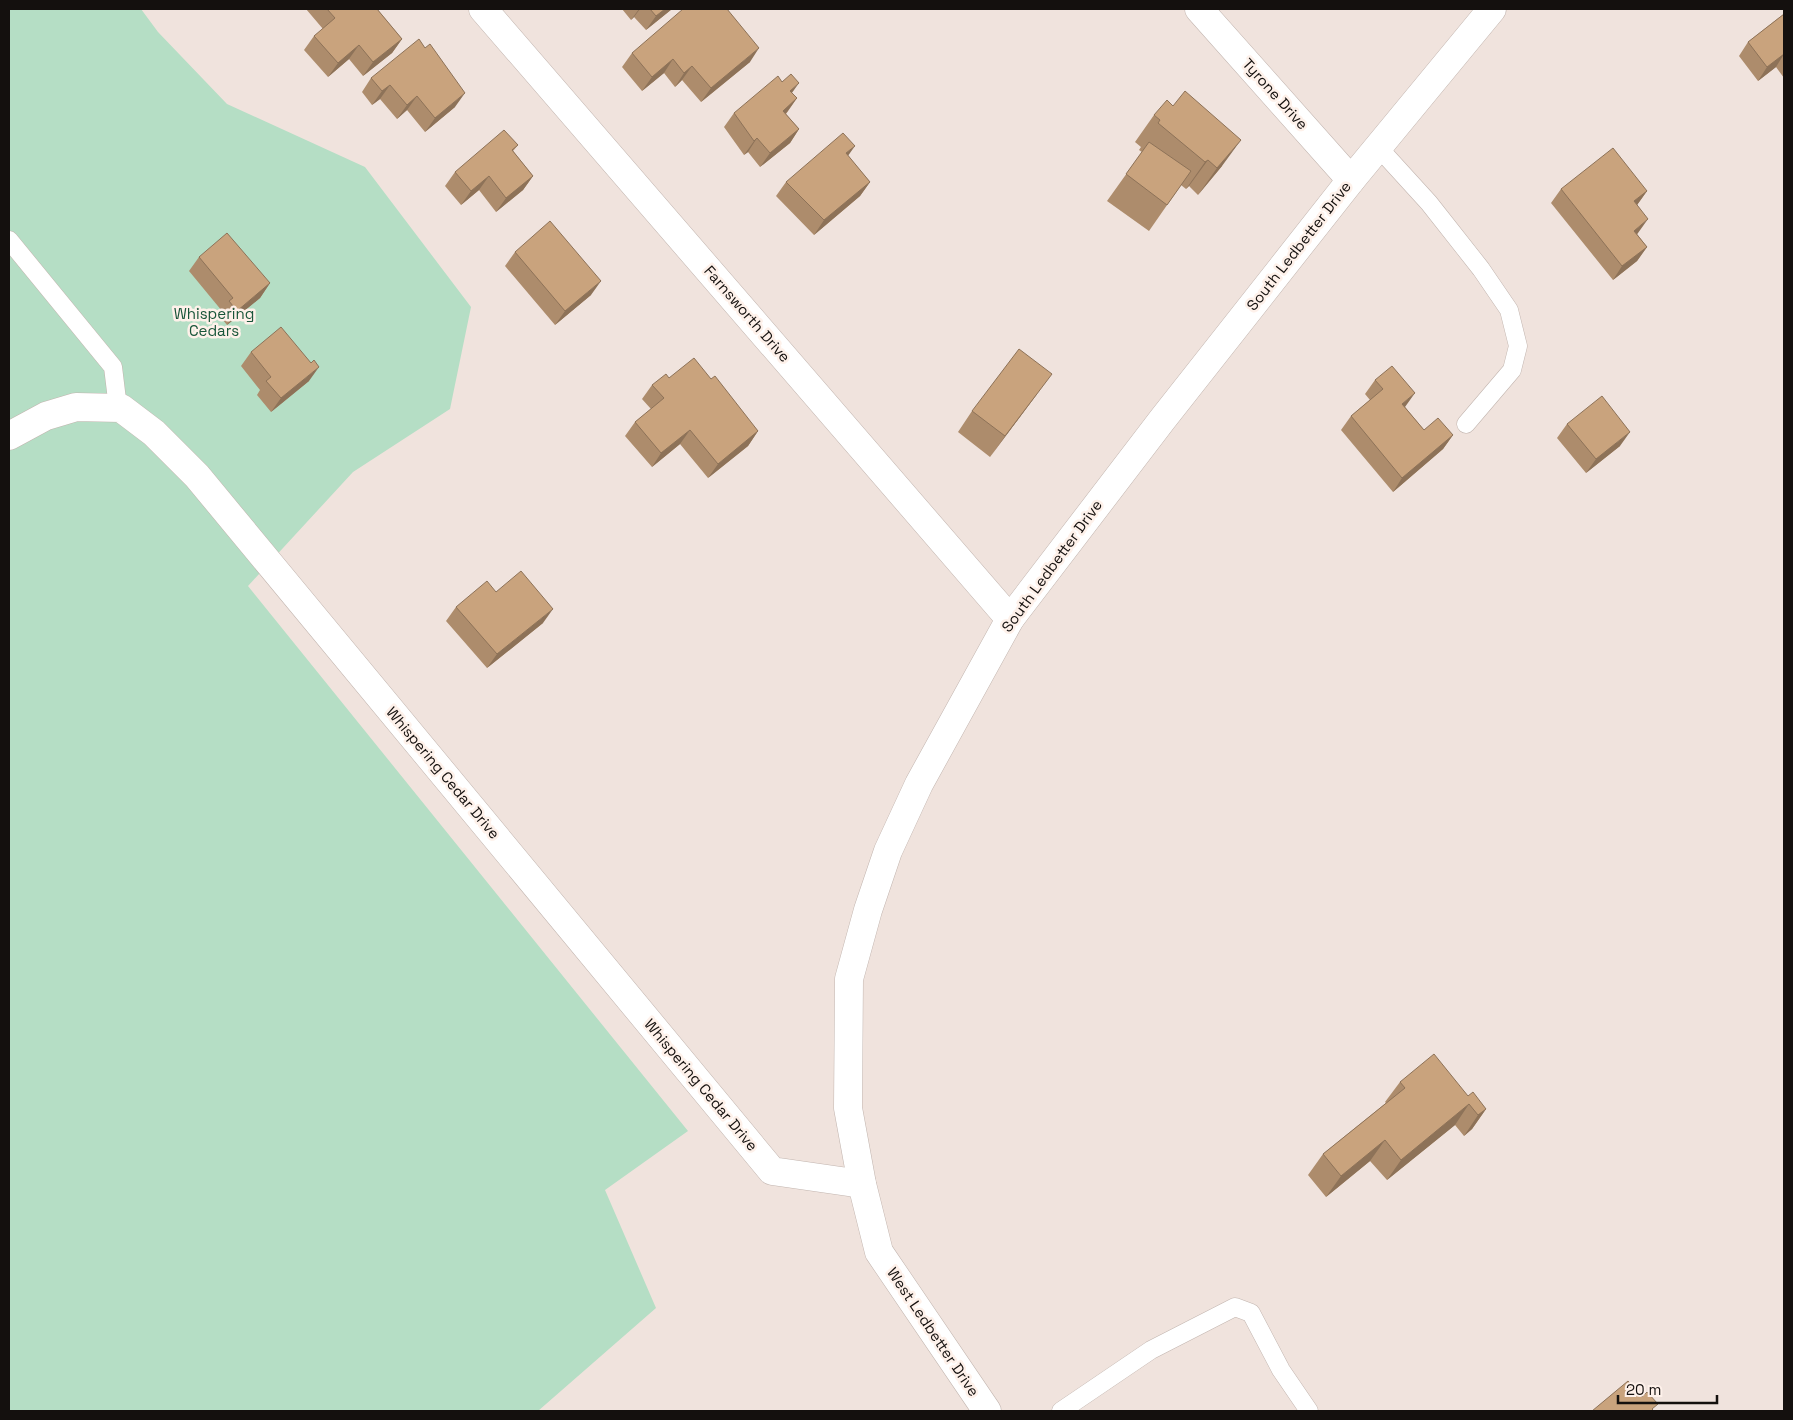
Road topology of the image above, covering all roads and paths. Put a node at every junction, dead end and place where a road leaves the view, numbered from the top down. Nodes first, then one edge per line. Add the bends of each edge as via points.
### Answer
1 (483, 9) edge
2 (1199, 9) edge
3 (1492, 9) edge
4 (1378, 147) junction
5 (1351, 180) junction
6 (9, 240) edge
7 (118, 408) junction
8 (1466, 424) dead end
9 (9, 436) edge
10 (1010, 619) junction
11 (862, 1184) junction
12 (879, 1252) joint
13 (987, 1411) edge
14 (1061, 1411) edge
15 (1309, 1411) edge

1 - 10 street, Farnsworth Drive
2 - 5 street, Tyrone Drive
3 - 4 street, South Ledbetter Drive
4 - 5 street, South Ledbetter Drive
4 - 8 lane via 1429,203 1481,269 1508,310 1518,346 1512,370
5 - 10 street, South Ledbetter Drive
6 - 7 lane via 113,367
7 - 9 street via 76,407 46,416
7 - 11 street, Whispering Cedar Drive via 154,433 197,476 772,1171
10 - 11 street, South Ledbetter Drive via 919,784 888,851 849,979 848,1108
11 - 12 street, South Ledbetter Drive
12 - 13 street, West Ledbetter Drive
14 - 15 lane via 1151,1350 1234,1307 1251,1313 1281,1370

